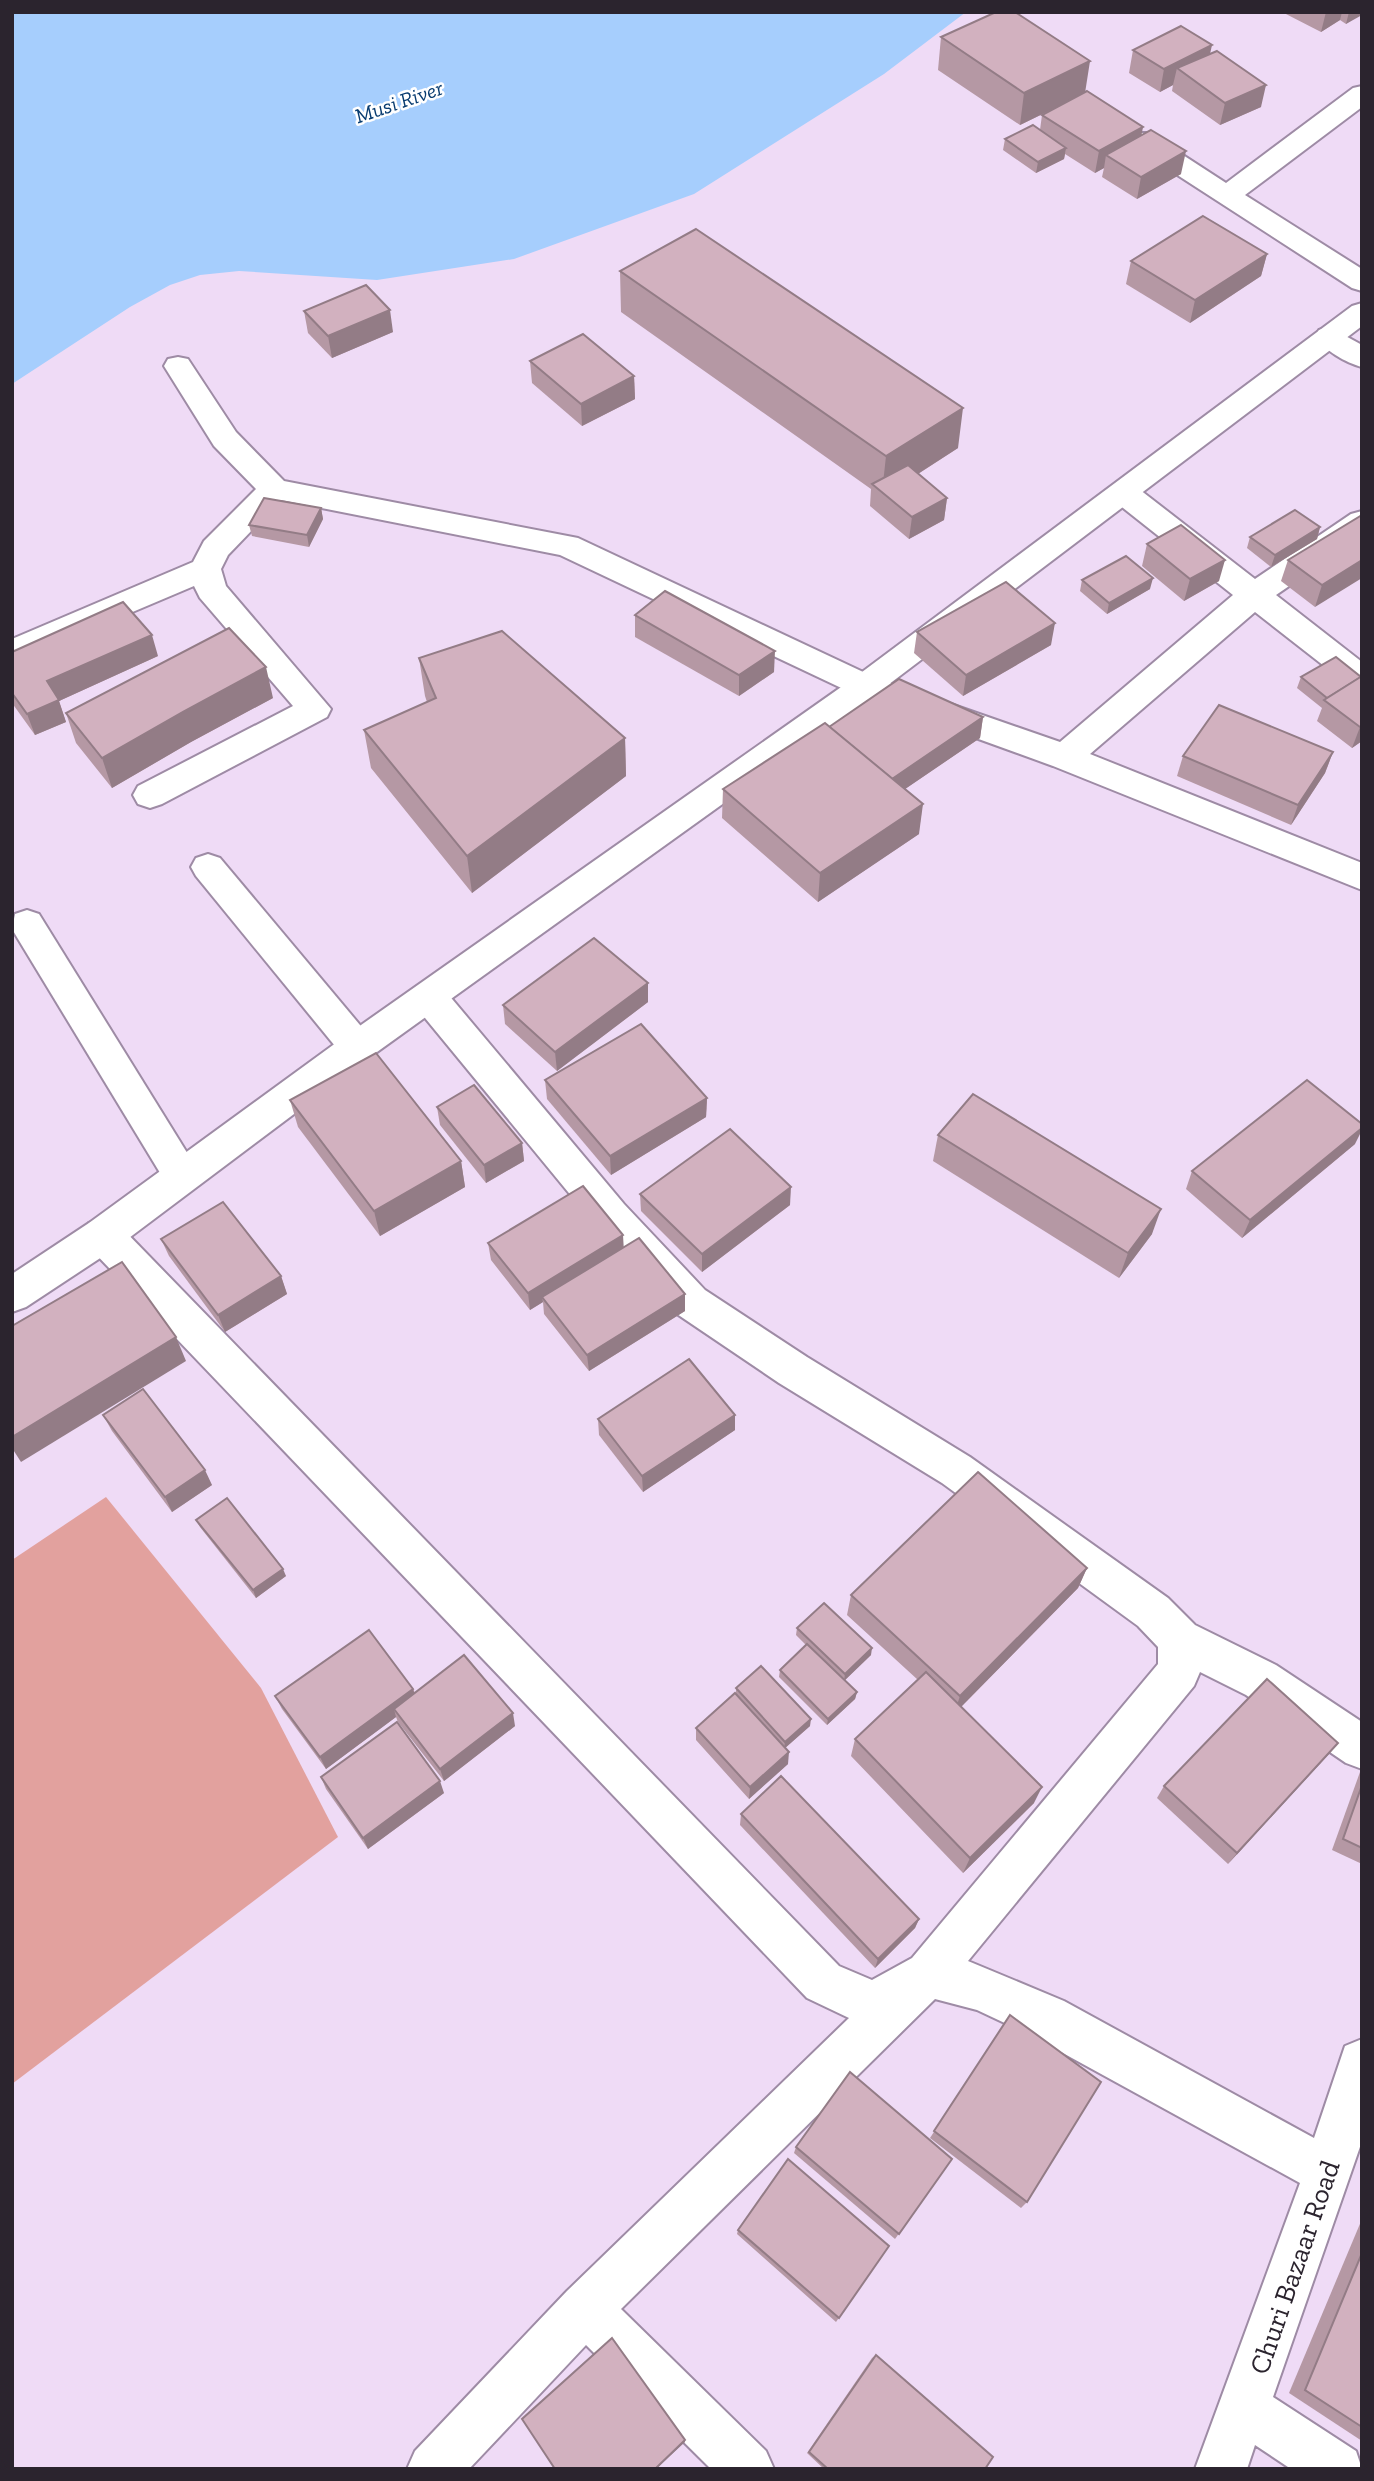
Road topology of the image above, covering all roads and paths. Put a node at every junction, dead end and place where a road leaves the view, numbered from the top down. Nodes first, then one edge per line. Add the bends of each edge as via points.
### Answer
1 (1362, 94) edge
2 (1117, 124) edge
3 (1227, 195) junction
4 (1362, 282) edge
5 (1362, 312) edge
6 (1329, 335) junction
7 (1362, 358) edge
8 (178, 366) dead end
9 (274, 489) junction
10 (1125, 493) junction
11 (1362, 521) edge
12 (205, 569) junction
13 (1256, 593) junction
14 (12, 652) edge
15 (1362, 679) edge
16 (865, 686) junction
17 (1065, 757) junction
18 (149, 795) dead end
19 (208, 867) dead end
20 (1362, 877) edge
21 (27, 923) dead end
22 (429, 998) junction
23 (356, 1047) junction
24 (181, 1175) junction
25 (103, 1235) junction
26 (12, 1295) edge
27 (1180, 1639) junction
28 (1362, 1748) edge
29 (928, 1974) junction
30 (1362, 2063) edge
31 (1354, 2116) edge
32 (1328, 2172) junction
33 (585, 2309) junction
34 (1244, 2408) junction
35 (433, 2469) edge
36 (748, 2469) edge
37 (1221, 2469) edge
38 (1338, 2469) edge

1 - 3 street
2 - 3 street
3 - 4 street
5 - 6 street
6 - 7 street
6 - 10 street
8 - 9 street via 225,439
9 - 12 street via 215,549
9 - 16 street via 567,546
10 - 13 street
10 - 16 street
11 - 13 street
12 - 14 street
12 - 18 street via 211,590 315,709
13 - 15 street
13 - 17 street
16 - 17 street
16 - 22 street
17 - 20 street
19 - 23 street
21 - 24 street
22 - 23 street
22 - 27 street via 610,1215 691,1302 956,1470 1153,1612
23 - 24 street
24 - 25 street
25 - 26 street
25 - 29 street via 823,1982 874,2005
27 - 28 street via 1261,1680
27 - 29 street via 1178,1671
29 - 32 street via 980,1988 1047,2018
29 - 33 street
30 - 31 street, Churi Bazaar Road
31 - 32 street, Churi Bazaar Road
32 - 34 street, Churi Bazaar Road
33 - 35 street
33 - 36 street
34 - 37 street, Churi Bazaar Road
34 - 38 street

